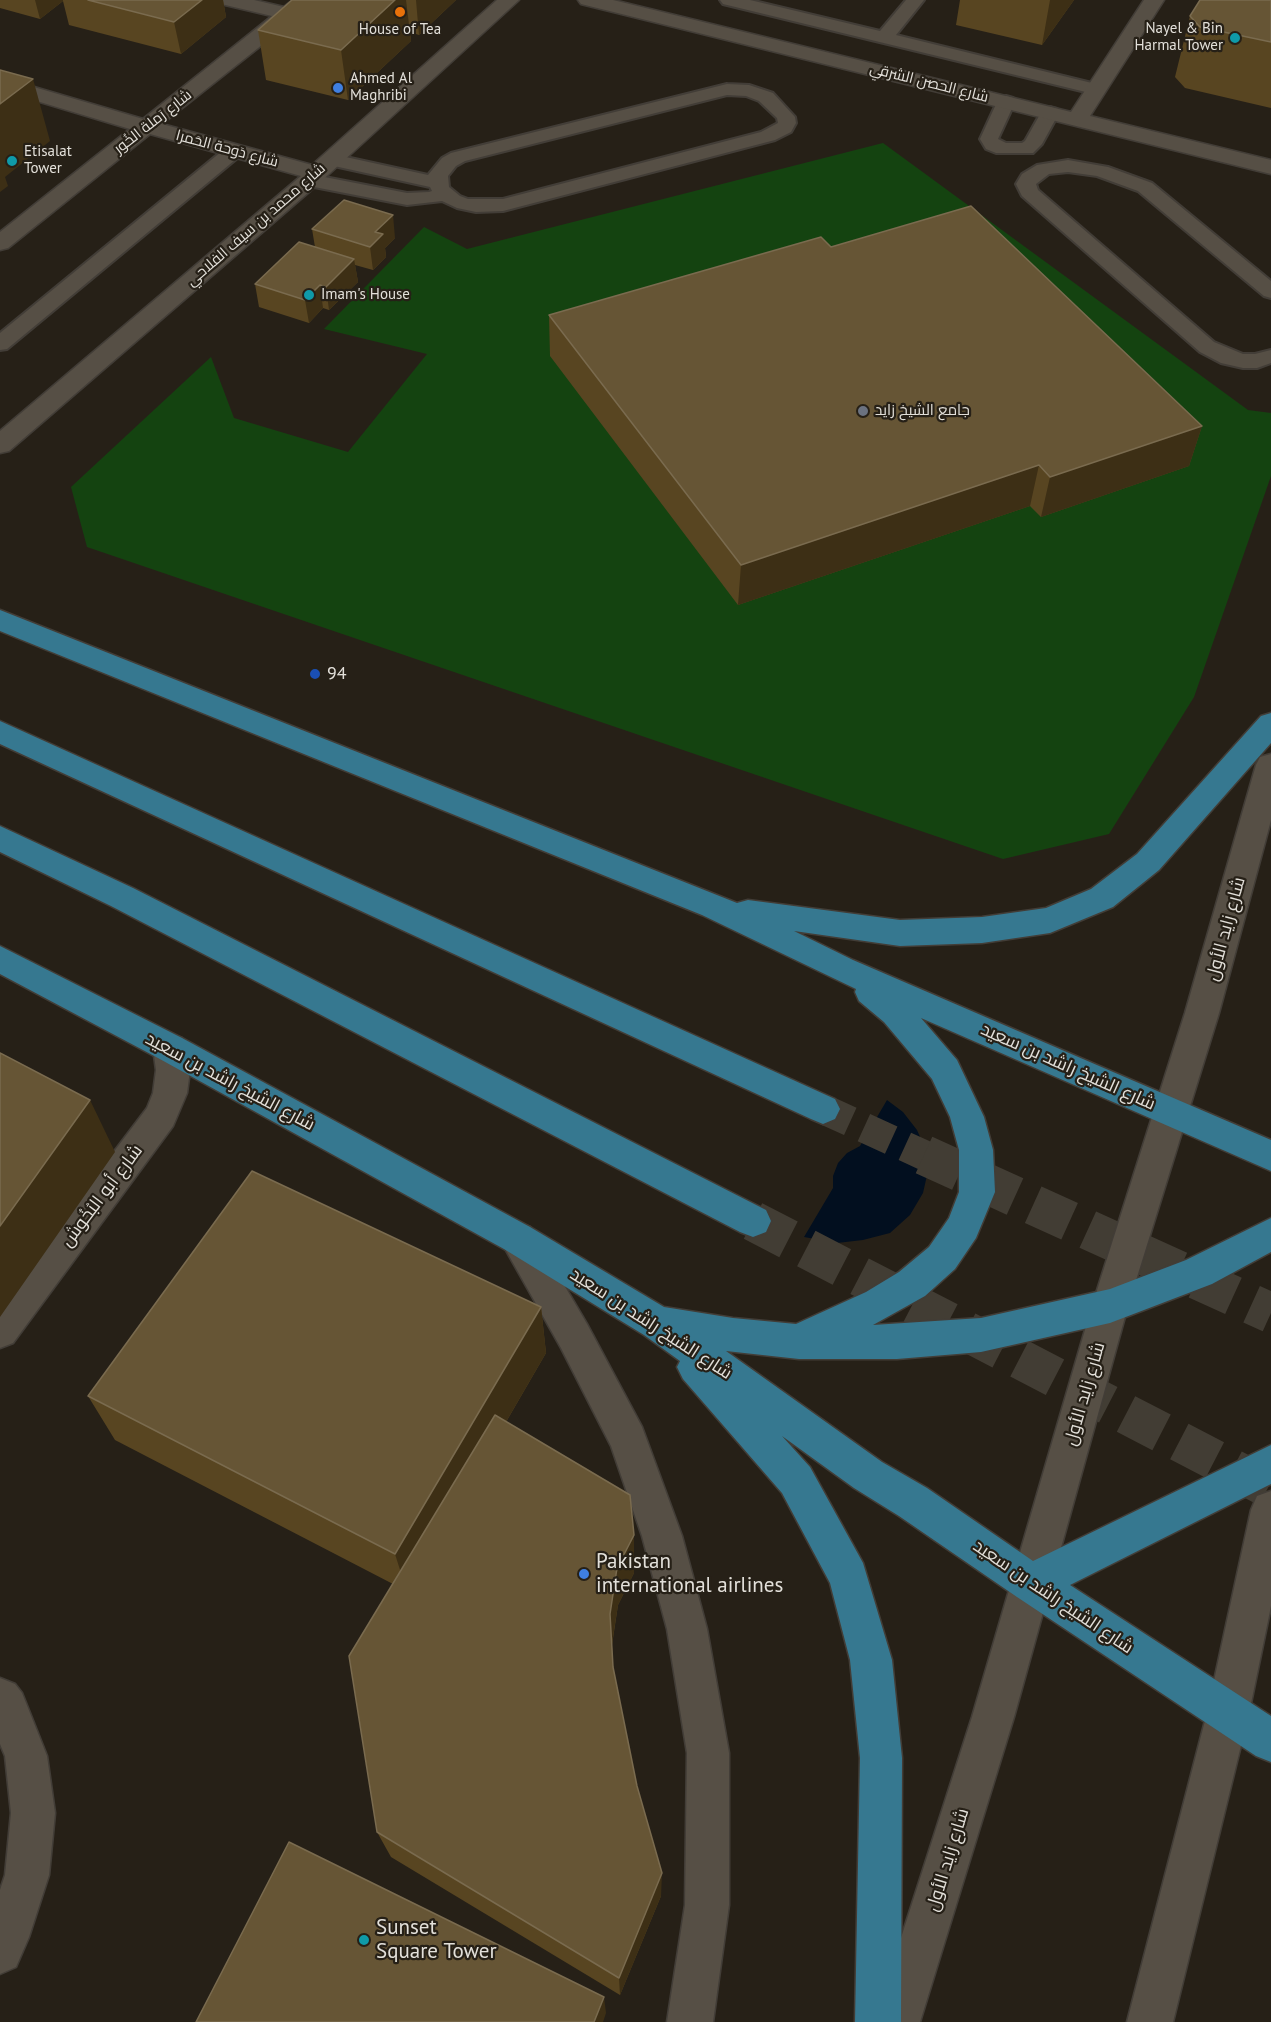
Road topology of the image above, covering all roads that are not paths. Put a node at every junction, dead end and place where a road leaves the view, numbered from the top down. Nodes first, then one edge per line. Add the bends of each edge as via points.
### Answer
1 (228, 0) edge
2 (305, 0) edge
3 (509, 0) edge
4 (588, 0) edge
5 (731, 0) edge
6 (915, 0) edge
7 (1154, 0) edge
8 (289, 14) junction
9 (884, 38) junction
10 (0, 83) edge
11 (1094, 89) junction
12 (1006, 102) junction
13 (1050, 113) junction
14 (1077, 119) junction
15 (147, 127) junction
16 (234, 151) junction
17 (1015, 151) junction
18 (1271, 167) edge
19 (319, 171) junction
20 (1035, 173) junction
21 (441, 188) junction
22 (0, 243) edge
23 (1271, 292) edge
24 (0, 344) edge
25 (1271, 356) edge
26 (0, 445) edge
27 (0, 620) edge
28 (1271, 724) edge
29 (0, 732) edge
30 (1271, 765) edge
31 (0, 838) edge
32 (713, 906) junction
33 (0, 959) edge
34 (842, 969) junction
35 (170, 1048) junction
36 (823, 1109) tunnel mouth
37 (1170, 1112) junction
38 (1271, 1156) edge
39 (753, 1221) tunnel mouth
40 (1271, 1234) edge
41 (517, 1238) junction
42 (1110, 1306) junction
43 (657, 1323) junction
44 (0, 1331) edge
45 (799, 1342) junction
46 (1271, 1464) edge
47 (1271, 1510) edge
48 (1031, 1583) junction
49 (0, 1699) edge
50 (1228, 1713) junction
51 (1271, 1741) edge
52 (0, 1951) edge
53 (690, 2022) edge
54 (878, 2022) edge
55 (897, 2022) edge
56 (1150, 2022) edge

1 - 8 street
2 - 8 street, شارع رَملة الخُور
3 - 19 street, شارع محمد بن سيف الفلاحي
4 - 12 street, شارع الحصن الشرقي
5 - 9 lane
6 - 9 lane
7 - 11 street
8 - 15 street, شارع رَملة الخُور
9 - 11 lane
10 - 15 street, شارع دَوحة الحَمرا
11 - 14 street
12 - 13 street, شارع الحصن الشرقي
12 - 17 lane via 989,139 993,145
13 - 14 street, شارع الحصن الشرقي
13 - 17 lane via 1033,144
14 - 18 street, شارع الحصن الشرقي
15 - 16 street, شارع دَوحة الحَمرا
15 - 22 street, شارع رَملة الخُور
16 - 19 street, شارع دَوحة الحَمرا
16 - 24 lane
17 - 20 lane
19 - 21 lane
19 - 21 lane via 407,199 431,198
19 - 26 street, شارع محمد بن سيف الفلاحي
20 - 23 lane via 1068,166 1085,168 1145,187
20 - 25 lane via 1026,184 1029,192 1207,347 1243,361
21 - 21 lane via 453,200 476,206 503,205 777,133 787,123 786,117 759,93 738,89 716,91 469,154 449,162 438,175
27 - 32 main road, شارع الشيخ راشد بن سعيد
28 - 32 main road via 1148,862 1102,898 1050,920 982,930 900,933
29 - 36 main road
30 - 37 street, شارع زايد الأول via 1208,993
31 - 39 main road
32 - 34 main road, شارع الشيخ راشد بن سعيد
33 - 35 main road, شارع الشيخ راشد بن سعيد
34 - 37 main road, شارع الشيخ راشد بن سعيد
34 - 45 main road via 896,1012 945,1070 967,1116 976,1150 977,1192 963,1227 942,1258 912,1284
35 - 41 main road, شارع الشيخ راشد بن سعيد
35 - 44 street, شارع أبو البُخُوش via 170,1093 161,1116
37 - 38 main road, شارع الشيخ راشد بن سعيد
37 - 42 street, شارع زايد الأول
40 - 42 main road via 1199,1272
41 - 43 main road, شارع الشيخ راشد بن سعيد
41 - 53 street via 628,1440 662,1536 687,1629 708,1753 707,1905
42 - 45 main road via 981,1335 897,1342
42 - 48 street, شارع زايد الأول
43 - 45 main road
43 - 48 main road, شارع الشيخ راشد بن سعيد via 868,1475
43 - 54 main road via 796,1480 849,1577 871,1660 881,1758
46 - 48 main road
47 - 50 street
48 - 50 main road, شارع الشيخ راشد بن سعيد
48 - 55 street, شارع زايد الأول
49 - 52 street via 26,1756 33,1814 27,1875
50 - 51 main road, شارع الشيخ راشد بن سعيد
50 - 56 street

